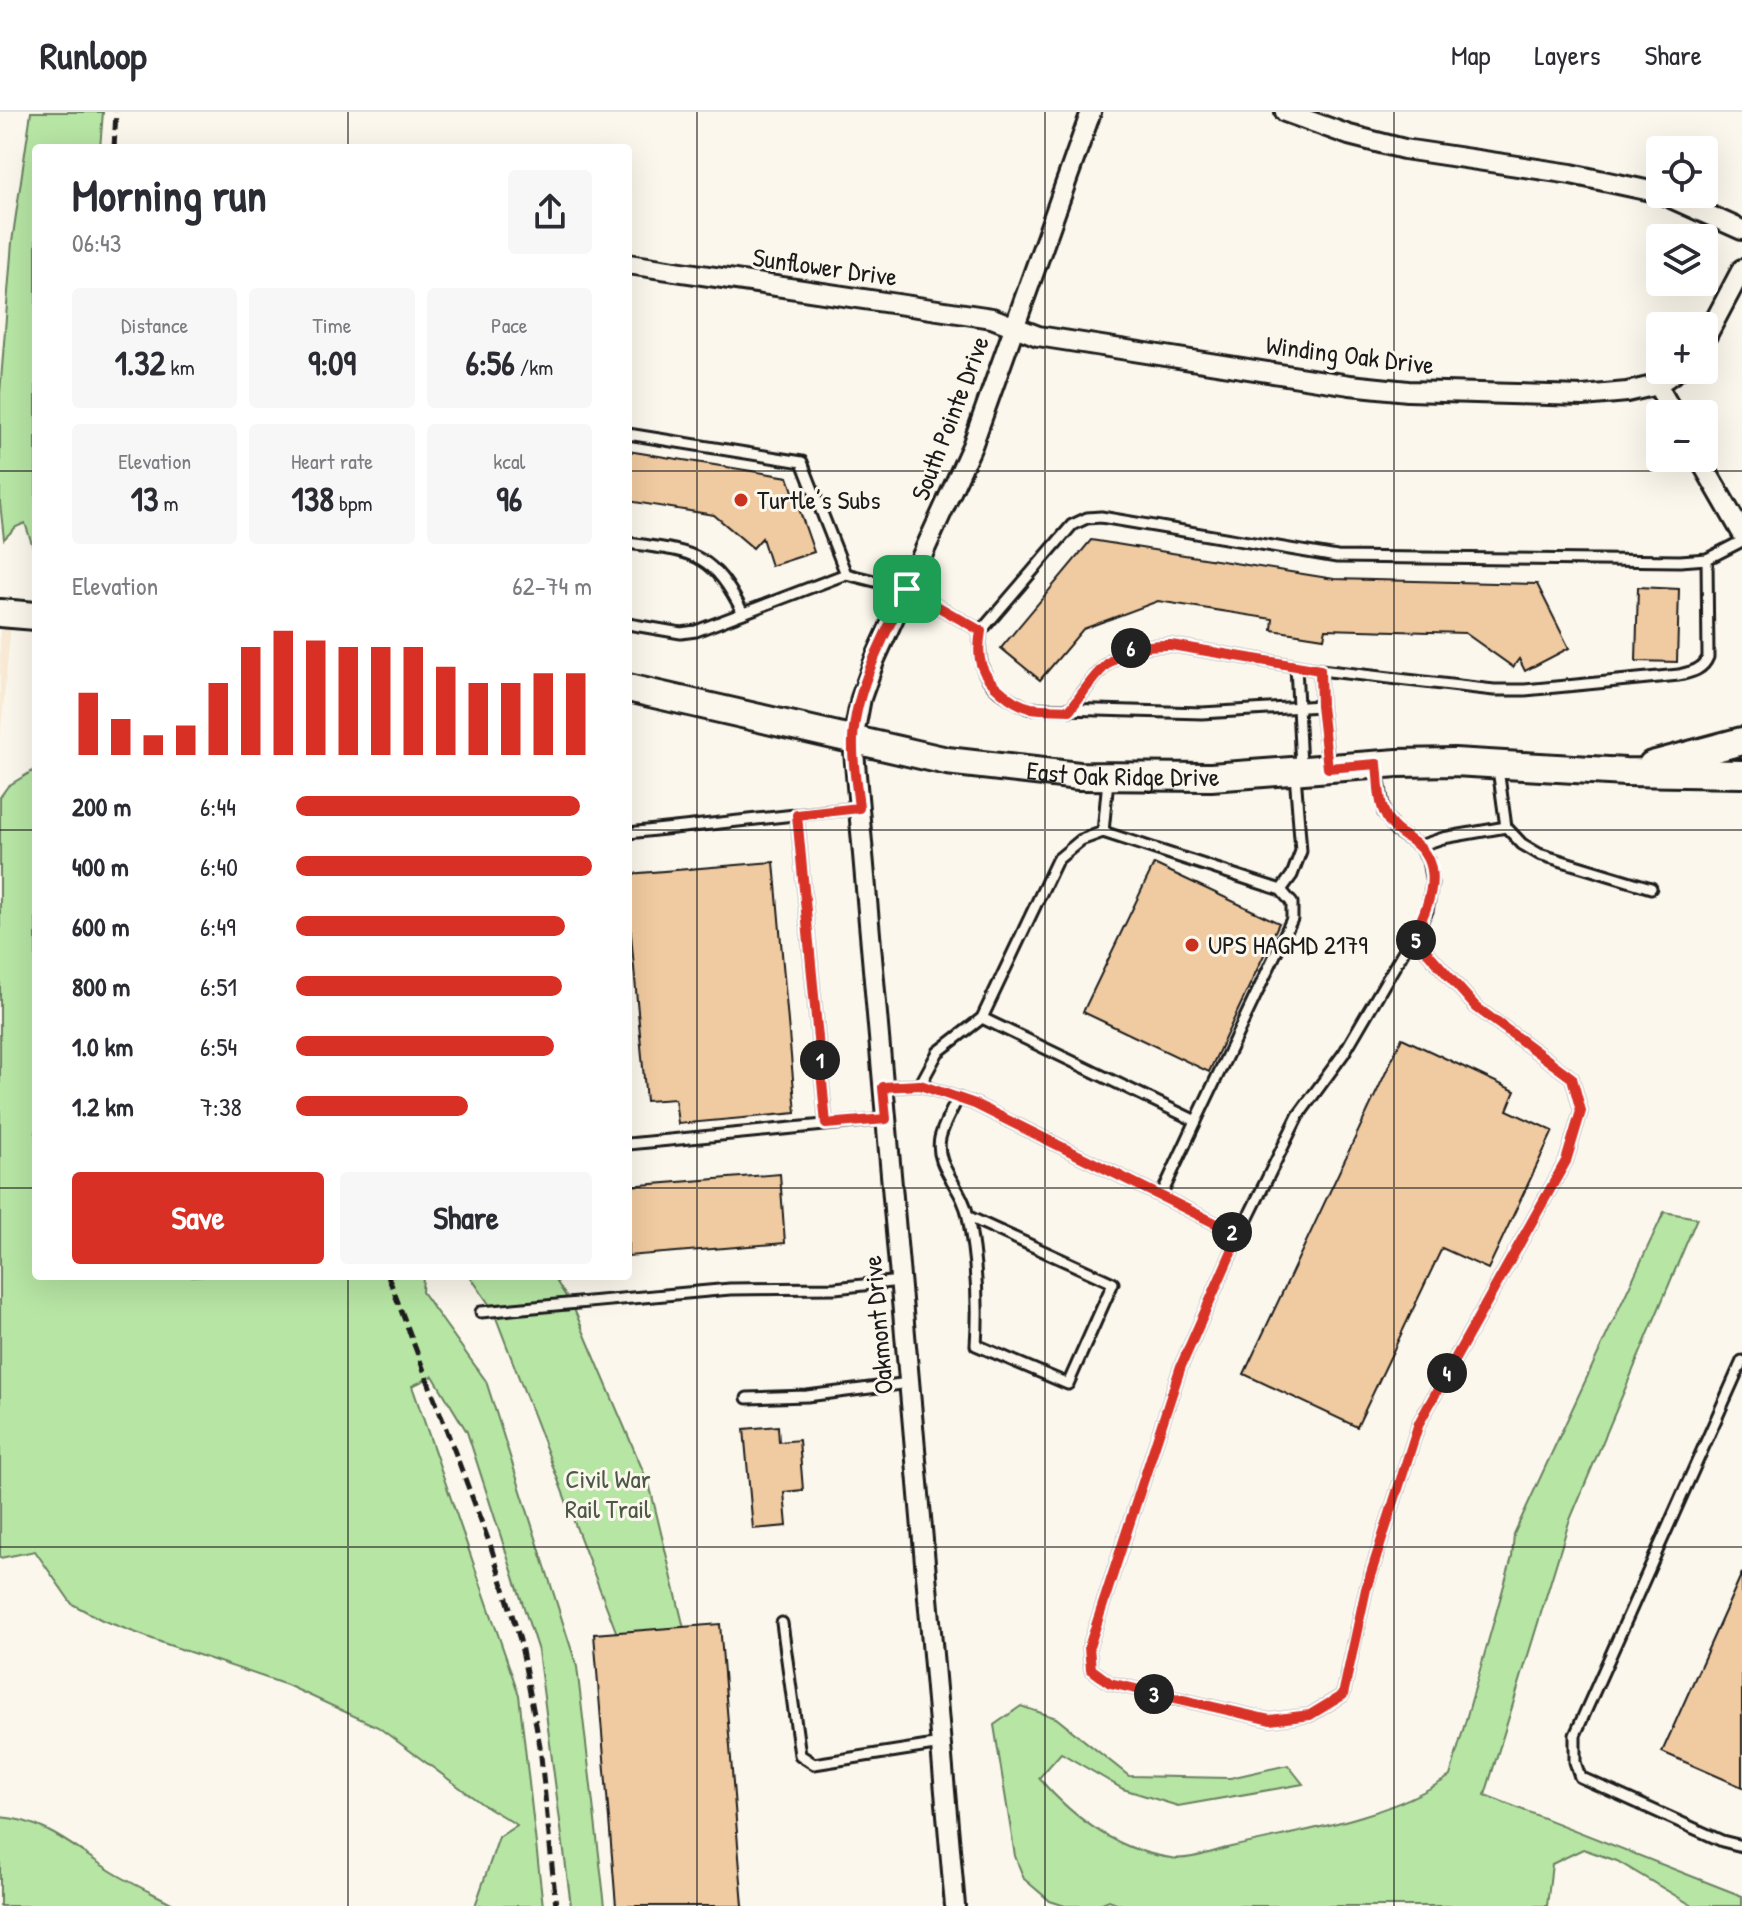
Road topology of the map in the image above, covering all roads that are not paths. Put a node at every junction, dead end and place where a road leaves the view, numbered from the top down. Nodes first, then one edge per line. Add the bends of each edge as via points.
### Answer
1 (1091, 112) edge
2 (1285, 112) edge
3 (1646, 191) edge
4 (1692, 208) edge
5 (1742, 230) edge
6 (632, 265) edge
7 (1742, 269) edge
8 (1718, 314) edge
9 (1013, 327) junction
10 (1657, 385) joint
11 (1666, 400) edge
12 (632, 435) edge
13 (1707, 472) edge
14 (1742, 533) edge
15 (1742, 541) edge
16 (632, 544) edge
17 (1707, 559) junction
18 (846, 574) junction
19 (907, 589) junction
20 (0, 613) edge
21 (743, 613) junction
22 (32, 616) edge
23 (632, 625) edge
24 (981, 631) junction
25 (1296, 666) junction
26 (1320, 670) junction
27 (632, 689) edge
28 (1321, 706) junction
29 (1297, 707) junction
30 (1070, 710) junction
31 (853, 740) junction
32 (1742, 741) edge
33 (1498, 763) junction
34 (1377, 764) junction
35 (1328, 768) junction
36 (1298, 770) junction
37 (1625, 772) junction
38 (1742, 774) edge
39 (1108, 777) junction
40 (859, 808) junction
41 (797, 815) junction
42 (1506, 827) junction
43 (1103, 832) junction
44 (632, 833) edge
45 (1419, 846) junction
46 (1651, 888) dead end
47 (1281, 890) junction
48 (1413, 936) junction
49 (982, 1018) junction
50 (920, 1085) junction
51 (883, 1087) junction
52 (958, 1098) junction
53 (886, 1119) junction
54 (1196, 1121) junction
55 (826, 1124) junction
56 (632, 1144) edge
57 (1161, 1196) junction
58 (969, 1217) junction
59 (1239, 1235) junction
60 (900, 1281) junction
61 (481, 1312) dead end
62 (1742, 1361) edge
63 (909, 1383) junction
64 (747, 1398) dead end
65 (782, 1623) dead end
66 (941, 1744) junction
67 (1742, 1846) edge
68 (955, 1906) edge

1 - 9 street, South Pointe Drive
2 - 3 street via 1404,149
4 - 5 street
6 - 9 street, Sunflower Drive via 992,318
7 - 8 street
9 - 10 street, Winding Oak Drive via 1038,336 1408,391 1583,396
9 - 19 street, South Pointe Drive via 972,446
10 - 11 street
12 - 18 lane via 802,462
13 - 14 street
15 - 17 lane
16 - 21 lane via 691,554 711,566 727,581
17 - 24 lane via 1337,557 1087,518 1072,525
17 - 26 lane via 1708,657 1694,671 1494,690
18 - 19 lane
18 - 21 lane
19 - 24 lane
19 - 31 street, South Pointe Drive via 861,698
20 - 22 main road
21 - 23 lane via 681,633
24 - 30 lane via 977,652 990,683 1028,708
25 - 26 lane
25 - 29 lane
25 - 30 lane via 1149,644 1116,655 1101,667
26 - 28 lane
27 - 31 main road, East Oak Ridge Drive
28 - 29 lane
28 - 35 lane
29 - 30 lane via 1202,713
29 - 36 lane
31 - 39 main road, East Oak Ridge Drive via 947,761
31 - 40 street, Oakmont Drive
32 - 37 main road, East Oak Ridge Drive
33 - 34 main road, East Oak Ridge Drive
33 - 37 main road, East Oak Ridge Drive
33 - 42 lane
34 - 35 main road, East Oak Ridge Drive
34 - 45 lane via 1384,813 1395,830
35 - 36 main road, East Oak Ridge Drive
36 - 39 main road, East Oak Ridge Drive
36 - 47 lane via 1301,851
37 - 38 main road, East Oak Ridge Drive
39 - 43 lane
40 - 41 lane
40 - 51 street, Oakmont Drive
41 - 44 lane
41 - 55 lane
42 - 45 lane
42 - 46 lane via 1539,854
43 - 47 lane
43 - 49 lane via 1081,840 1057,860
45 - 48 lane via 1432,883 1427,911
47 - 54 lane via 1292,903 1292,919
48 - 59 lane via 1344,1053 1298,1116
48 - 59 lane via 1476,1007 1572,1078 1581,1111 1566,1161 1419,1423 1366,1589 1343,1695 1310,1715 1270,1720 1110,1683 1091,1669 1089,1647 1181,1366
49 - 50 lane via 938,1052
49 - 54 lane
50 - 51 lane
50 - 52 lane
51 - 53 street, Oakmont Drive
52 - 57 lane
52 - 58 lane via 940,1138 941,1162 963,1195
53 - 55 lane
53 - 60 street, Oakmont Drive
54 - 57 lane
55 - 56 lane
57 - 59 lane
58 - 58 lane via 979,1302 976,1345 1068,1384 1113,1283
60 - 61 lane via 730,1289
60 - 63 street, Oakmont Drive
62 - 67 lane via 1575,1735 1575,1762 1580,1777
63 - 64 lane
63 - 66 street, Oakmont Drive
65 - 66 lane via 800,1755 814,1764
66 - 68 street, Oakmont Drive

